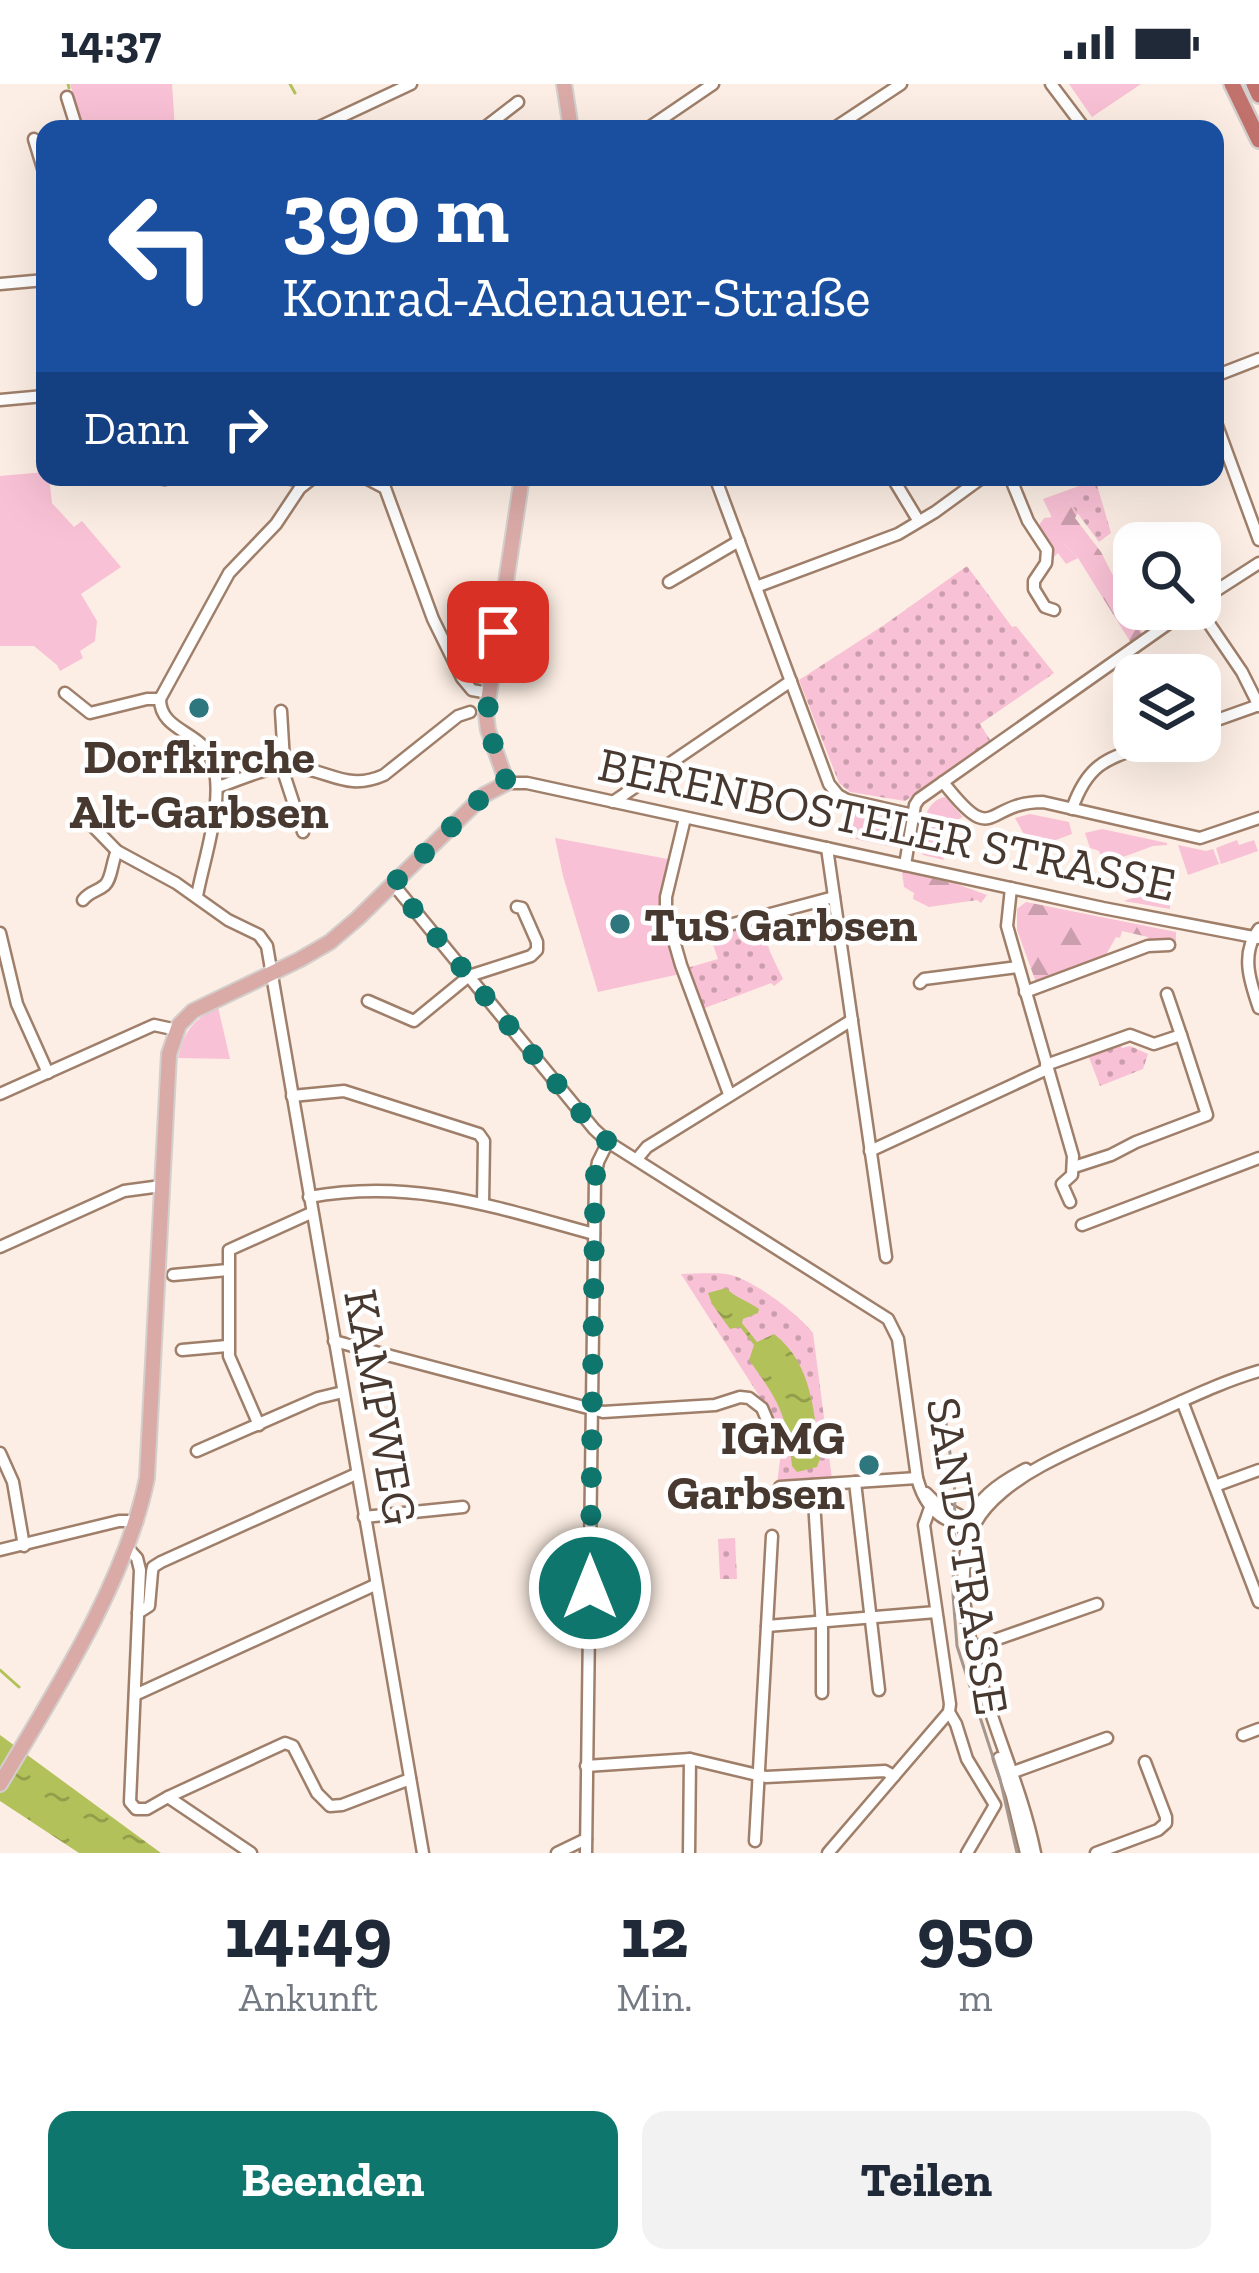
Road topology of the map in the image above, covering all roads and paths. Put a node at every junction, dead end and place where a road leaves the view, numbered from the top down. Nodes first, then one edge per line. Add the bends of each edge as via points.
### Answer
1 (411, 84) edge
2 (564, 84) edge
3 (713, 84) edge
4 (870, 84) edge
5 (901, 84) edge
6 (1051, 84) edge
7 (1232, 84) edge
8 (1254, 84) edge
9 (1259, 95) edge
10 (67, 97) dead end
11 (880, 98) junction
12 (518, 102) dead end
13 (74, 120) edge
14 (334, 120) edge
15 (495, 120) edge
16 (570, 120) edge
17 (660, 120) edge
18 (847, 120) edge
19 (1076, 120) edge
20 (34, 139) dead end
21 (1259, 140) edge
22 (36, 146) edge
23 (36, 281) edge
24 (0, 284) edge
25 (1259, 359) edge
26 (1224, 373) edge
27 (36, 397) edge
28 (0, 400) edge
29 (1224, 445) edge
30 (304, 486) edge
31 (389, 486) edge
32 (521, 486) edge
33 (718, 486) edge
34 (897, 486) edge
35 (971, 486) edge
36 (1014, 486) edge
37 (918, 520) junction
38 (1259, 540) edge
39 (739, 541) junction
40 (1259, 563) edge
41 (669, 582) dead end
42 (756, 587) junction
43 (1221, 588) edge
44 (1054, 610) dead end
45 (1159, 630) edge
46 (1213, 630) edge
47 (791, 681) junction
48 (489, 692) junction
49 (65, 693) dead end
50 (160, 699) junction
51 (1259, 706) edge
52 (281, 711) dead end
53 (470, 712) dead end
54 (1221, 719) edge
55 (1113, 760) edge
56 (284, 766) junction
57 (943, 782) junction
58 (507, 783) junction
59 (218, 787) junction
60 (613, 802) junction
61 (1072, 808) junction
62 (81, 814) dead end
63 (913, 815) junction
64 (685, 818) junction
65 (1259, 818) edge
66 (303, 832) dead end
67 (827, 848) junction
68 (117, 851) junction
69 (905, 865) junction
70 (393, 884) junction
71 (1011, 888) junction
72 (197, 896) junction
73 (834, 897) junction
74 (83, 900) dead end
75 (518, 908) dead end
76 (0, 932) edge
77 (1257, 935) edge
78 (674, 940) junction
79 (1169, 945) dead end
80 (1018, 967) junction
81 (271, 974) junction
82 (469, 976) junction
83 (920, 983) dead end
84 (1025, 992) junction
85 (1167, 994) dead end
86 (368, 1001) dead end
87 (1259, 1008) edge
88 (852, 1020) junction
89 (176, 1030) junction
90 (1181, 1035) junction
91 (1047, 1067) junction
92 (48, 1073) junction
93 (0, 1094) edge
94 (730, 1094) junction
95 (292, 1096) junction
96 (608, 1142) junction
97 (869, 1150) junction
98 (1259, 1158) edge
99 (637, 1160) junction
100 (1074, 1167) junction
101 (161, 1186) junction
102 (309, 1197) junction
103 (1070, 1202) dead end
104 (483, 1204) junction
105 (311, 1213) junction
106 (1082, 1225) dead end
107 (594, 1234) junction
108 (0, 1247) edge
109 (886, 1257) dead end
110 (229, 1270) junction
111 (173, 1275) dead end
112 (334, 1341) junction
113 (227, 1346) junction
114 (182, 1350) dead end
115 (1259, 1371) edge
116 (343, 1392) junction
117 (1182, 1401) junction
118 (592, 1409) junction
119 (259, 1425) junction
120 (776, 1441) dead end
121 (197, 1451) dead end
122 (0, 1453) edge
123 (1259, 1470) edge
124 (356, 1474) junction
125 (855, 1482) junction
126 (918, 1482) junction
127 (813, 1485) junction
128 (1215, 1486) junction
129 (780, 1487) dead end
130 (463, 1507) dead end
131 (930, 1508) junction
132 (364, 1517) junction
133 (137, 1520) junction
134 (969, 1523) junction
135 (772, 1536) dead end
136 (24, 1546) junction
137 (127, 1547) junction
138 (0, 1550) edge
139 (375, 1585) junction
140 (1259, 1602) edge
141 (1097, 1604) dead end
142 (936, 1612) junction
143 (138, 1613) junction
144 (872, 1618) junction
145 (821, 1621) junction
146 (767, 1626) junction
147 (969, 1649) junction
148 (879, 1690) dead end
149 (822, 1693) dead end
150 (135, 1695) junction
151 (949, 1712) junction
152 (1259, 1729) edge
153 (1244, 1735) dead end
154 (1107, 1738) dead end
155 (691, 1759) junction
156 (1145, 1762) dead end
157 (586, 1766) junction
158 (1009, 1774) junction
159 (759, 1776) junction
160 (894, 1776) junction
161 (410, 1779) junction
162 (0, 1784) edge
163 (168, 1797) junction
164 (755, 1841) dead end
165 (586, 1846) edge
166 (250, 1853) edge
167 (423, 1853) edge
168 (557, 1853) edge
169 (689, 1853) edge
170 (828, 1853) edge
171 (967, 1853) edge
172 (1026, 1853) edge
173 (1035, 1853) edge
174 (1096, 1853) edge

1 - 14 street
2 - 16 main road
3 - 17 street
4 - 11 street
5 - 11 street
6 - 19 street
7 - 21 highway
8 - 9 highway
10 - 13 street
11 - 18 street
12 - 15 street
20 - 22 street
23 - 24 street
25 - 26 street
27 - 28 street
29 - 38 street
30 - 50 street via 229,573
31 - 48 street via 433,619 462,677 472,690
32 - 48 main road
33 - 39 street
34 - 37 street
35 - 37 street
36 - 44 street via 1047,550 1034,589
37 - 42 street
39 - 41 street
39 - 42 street
40 - 43 street
42 - 47 street
45 - 57 street
46 - 51 street
47 - 60 street
47 - 63 street via 833,790
48 - 58 main road via 486,723
49 - 50 street via 90,713
50 - 59 street via 164,716 208,752
51 - 54 street
52 - 56 street
53 - 56 street via 370,782
55 - 61 street via 1084,779
56 - 59 street
56 - 66 street
57 - 61 street via 975,818 1034,802
57 - 63 street
58 - 60 street, BERENBOSTELER STRASSE
58 - 70 main road via 484,795
59 - 72 street
60 - 64 street, BERENBOSTELER STRASSE
61 - 65 street via 1201,838
62 - 68 street
63 - 69 street
64 - 67 street, BERENBOSTELER STRASSE
64 - 78 street via 666,903
67 - 69 street, BERENBOSTELER STRASSE
67 - 73 street
68 - 72 street
68 - 74 street via 108,881
69 - 71 street, BERENBOSTELER STRASSE
70 - 81 main road via 329,942
70 - 82 street
71 - 77 street, BERENBOSTELER STRASSE
71 - 80 street via 1007,926
72 - 81 street via 262,938
73 - 78 street
73 - 88 street
75 - 82 street via 537,941 535,953
76 - 92 street via 17,1004
77 - 87 street via 1247,971
78 - 94 street
79 - 84 street
80 - 83 street
80 - 84 street
81 - 89 main road via 201,1006
81 - 95 street, KAMPWEG
82 - 86 street via 414,1021
82 - 96 street
84 - 91 street
85 - 90 street
88 - 94 street
88 - 97 street
89 - 92 street via 154,1025
89 - 101 main road
90 - 91 street via 1154,1044 1130,1035
90 - 100 street via 1207,1115
91 - 97 street
91 - 100 street
92 - 93 street
94 - 99 street
95 - 102 street, KAMPWEG
95 - 104 street via 344,1091 479,1134
96 - 99 street
96 - 107 street via 596,1167
97 - 109 street
98 - 106 street
99 - 126 street, SANDSTRASSE via 892,1323
100 - 103 street via 1063,1184
101 - 108 street via 124,1191
101 - 133 main road via 147,1478
102 - 104 street via 391,1189
102 - 105 street, KAMPWEG
104 - 107 street
105 - 110 street via 229,1250
105 - 112 street, KAMPWEG
107 - 118 street
110 - 111 street
110 - 113 street
112 - 116 street, KAMPWEG
112 - 118 street
113 - 114 street
113 - 119 street
115 - 117 street
116 - 119 street
116 - 124 street, KAMPWEG
117 - 128 street
117 - 134 street via 1027,1468 988,1493
118 - 120 street via 715,1405 744,1396 762,1408
118 - 157 street
119 - 121 street
122 - 136 street
123 - 128 street
124 - 132 street, KAMPWEG
124 - 143 street via 160,1562 148,1606
125 - 126 street
125 - 127 street
125 - 144 street
126 - 131 street, SANDSTRASSE
126 - 134 street
127 - 129 street
127 - 145 street
128 - 140 street
130 - 132 street
131 - 134 street
131 - 142 street, SANDSTRASSE via 924,1525
132 - 139 street, KAMPWEG
133 - 136 street
133 - 137 main road
134 - 147 street via 958,1598
135 - 146 street
136 - 138 street
137 - 143 street via 139,1564
137 - 162 main road
139 - 150 street
139 - 161 street, KAMPWEG
141 - 147 street
142 - 144 street
142 - 151 street, SANDSTRASSE
143 - 150 street
144 - 145 street
144 - 148 street
145 - 146 street
145 - 149 street
146 - 159 street
147 - 158 street via 975,1690
150 - 163 street via 130,1802 144,1810
151 - 160 street
151 - 171 street, SANDSTRASSE via 995,1808
152 - 153 street
154 - 158 street
155 - 157 street
155 - 159 street
155 - 169 street
156 - 174 street via 1166,1823
157 - 165 street
158 - 172 street
158 - 173 street
159 - 160 street
159 - 164 street
160 - 170 street
161 - 163 street via 330,1806 288,1743
161 - 167 street, KAMPWEG
163 - 166 street
165 - 168 street

